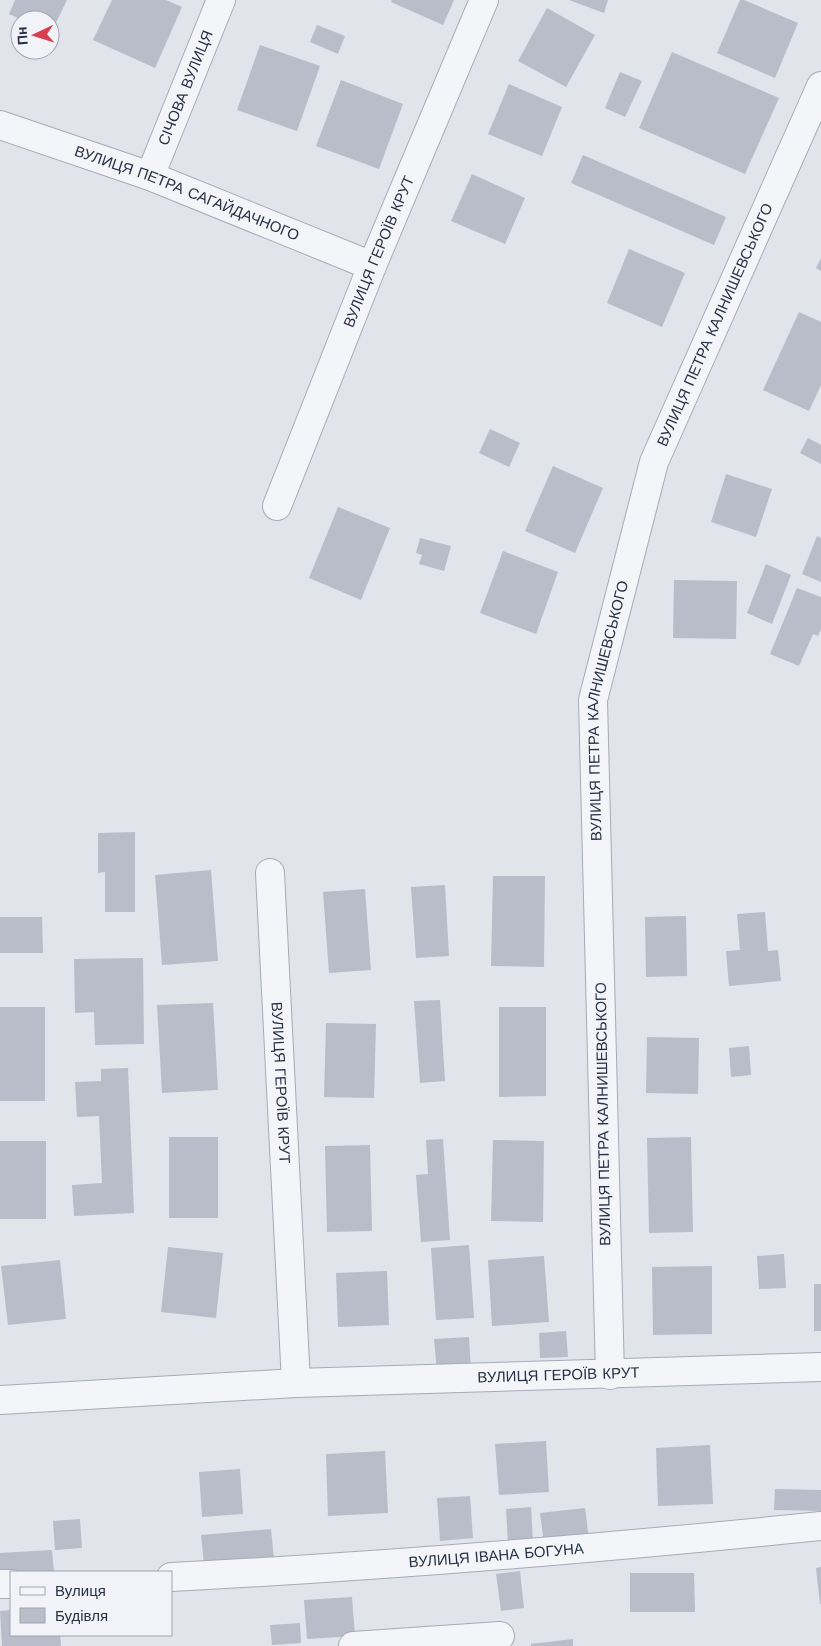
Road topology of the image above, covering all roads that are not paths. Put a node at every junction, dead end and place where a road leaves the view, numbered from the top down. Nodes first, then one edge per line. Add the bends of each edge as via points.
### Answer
1 (221, 0) edge
2 (484, 0) edge
3 (821, 86) edge
4 (0, 125) edge
5 (150, 176) junction
6 (372, 266) junction
7 (278, 506) dead end
8 (270, 873) dead end
9 (821, 1367) edge
10 (610, 1375) junction
11 (296, 1383) junction
12 (0, 1400) edge
13 (821, 1526) edge
14 (172, 1576) edge
15 (500, 1636) dead end
16 (353, 1646) edge

1 - 5 street, СІЧОВА ВУЛИЦЯ
2 - 6 street, ВУЛИЦЯ ГЕРОЇВ КРУТ
3 - 10 street, ВУЛИЦЯ ПЕТРА КАЛНИШЕВСЬКОГО via 654,462 594,700
4 - 5 street, ВУЛИЦЯ ПЕТРА САГАЙДАЧНОГО
5 - 6 street, ВУЛИЦЯ ПЕТРА САГАЙДАЧНОГО
6 - 7 street, ВУЛИЦЯ ГЕРОЇВ КРУТ
8 - 11 street, ВУЛИЦЯ ГЕРОЇВ КРУТ
9 - 10 street, ВУЛИЦЯ ГЕРОЇВ КРУТ
10 - 11 street, ВУЛИЦЯ ГЕРОЇВ КРУТ
11 - 12 street, ВУЛИЦЯ ГЕРОЇВ КРУТ
13 - 14 street, ВУЛИЦЯ ІВАНА БОГУНА via 345,1568
15 - 16 street

